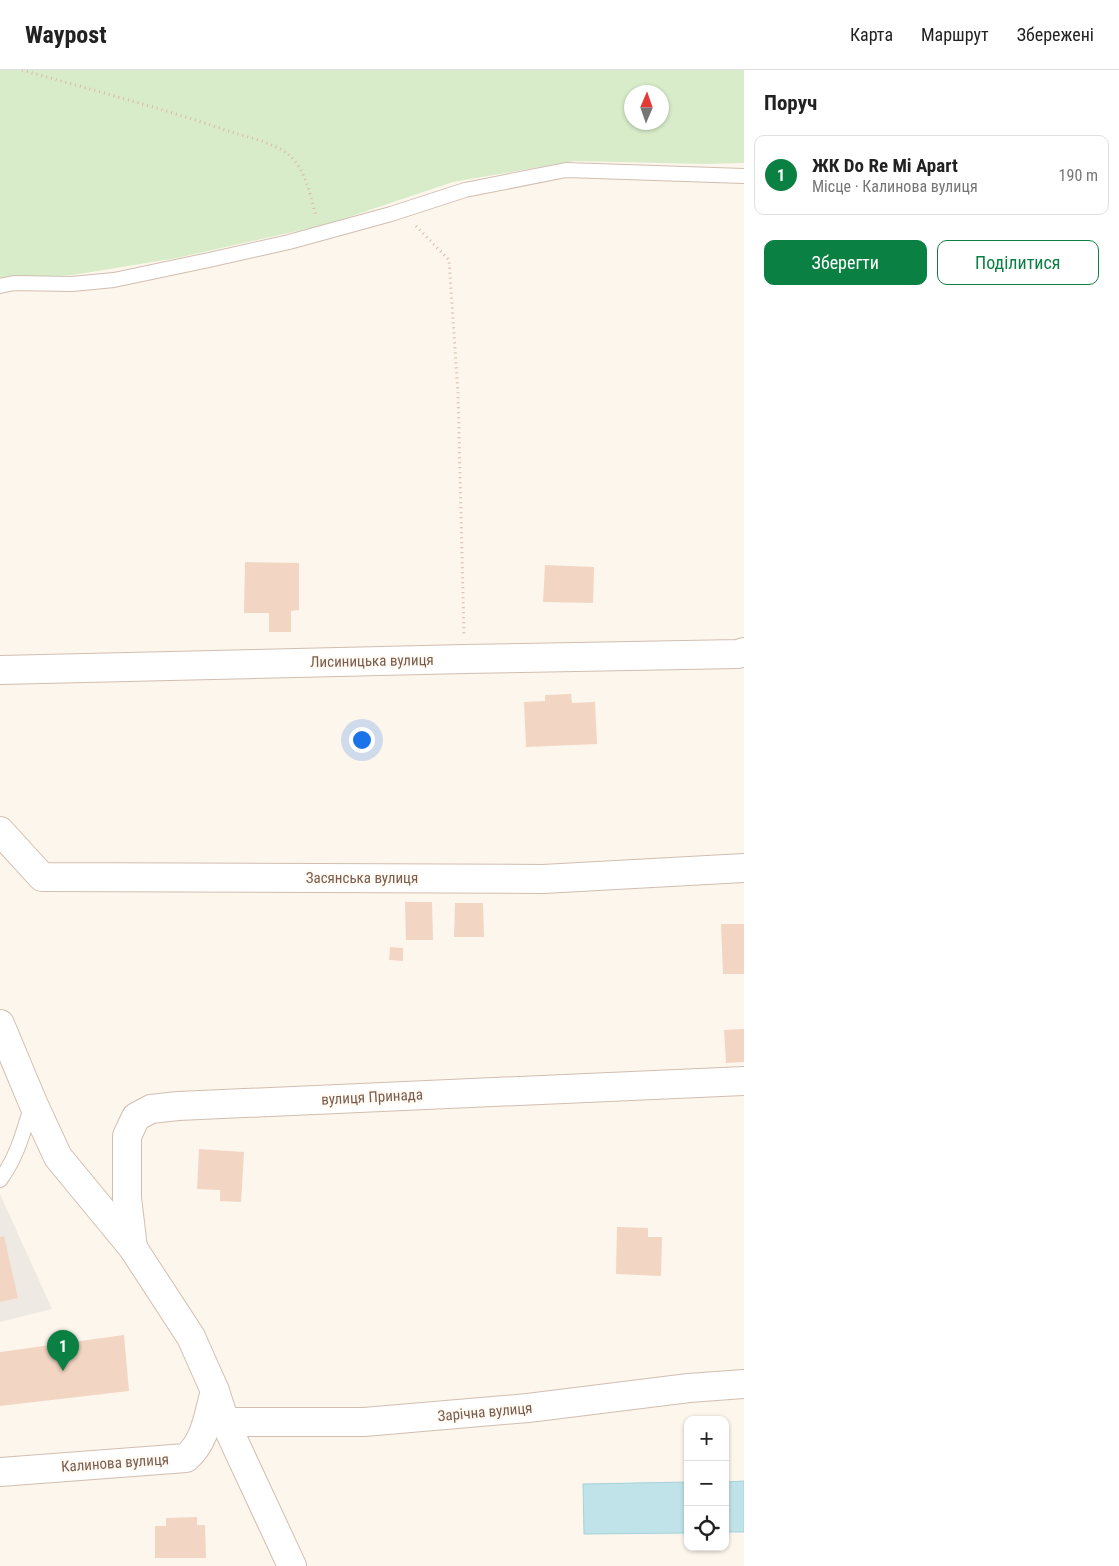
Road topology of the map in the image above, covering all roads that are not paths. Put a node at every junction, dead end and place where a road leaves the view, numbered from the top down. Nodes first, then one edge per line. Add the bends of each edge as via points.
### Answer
1 (744, 176) edge
2 (0, 286) edge
3 (744, 652) edge
4 (0, 670) edge
5 (0, 831) edge
6 (744, 868) edge
7 (0, 1024) edge
8 (744, 1081) edge
9 (33, 1103) junction
10 (0, 1180) edge
11 (134, 1248) junction
12 (744, 1384) edge
13 (215, 1391) junction
14 (225, 1422) junction
15 (0, 1472) edge
16 (292, 1566) edge

1 - 2 lane via 566,170 465,190 321,233 114,280
3 - 4 street, Лисиницька вулиця
5 - 6 street, Засянська вулиця via 42,877 543,879
7 - 9 street
8 - 11 street, вулиця Принада via 151,1109 136,1117 127,1136 127,1198
9 - 10 lane via 7,1171
9 - 11 street via 58,1157
11 - 13 street via 191,1337
12 - 14 street, Зарічна вулиця via 364,1422
13 - 14 street
13 - 15 street, Калинова вулиця via 201,1440 186,1458
14 - 16 street

